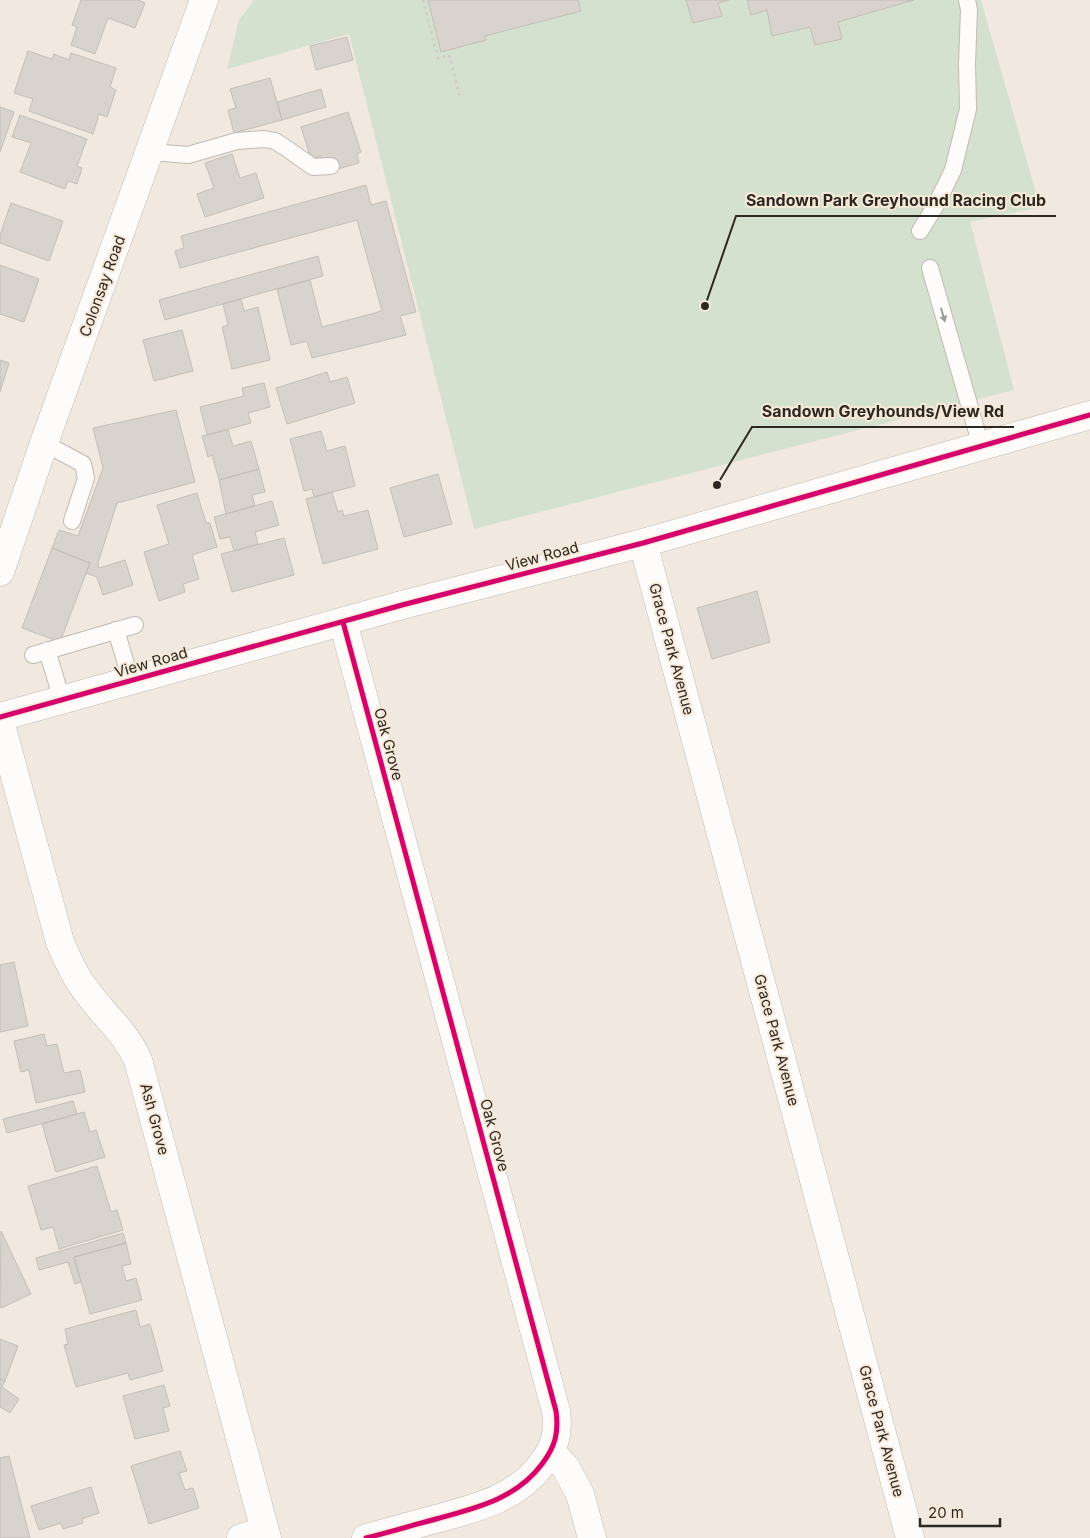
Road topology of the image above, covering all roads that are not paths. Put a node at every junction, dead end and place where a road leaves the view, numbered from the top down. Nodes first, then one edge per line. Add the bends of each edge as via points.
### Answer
1 (204, 0) edge
2 (967, 0) edge
3 (150, 152) junction
4 (331, 166) dead end
5 (920, 231) dead end
6 (930, 268) dead end
7 (1090, 415) edge
8 (44, 443) junction
9 (982, 446) junction
10 (72, 521) dead end
11 (643, 543) junction
12 (0, 572) edge
13 (343, 622) junction
14 (135, 625) dead end
15 (116, 630) junction
16 (130, 681) junction
17 (62, 700) junction
18 (0, 717) edge
19 (0, 721) edge
20 (551, 1451) junction
21 (258, 1536) edge
22 (366, 1538) edge
23 (592, 1538) edge
24 (910, 1538) edge

1 - 3 street, Colonsay Road
2 - 5 lane via 968,109 953,170
3 - 4 lane via 188,155 237,141 264,139 286,148 313,167
3 - 8 street, Colonsay Road
6 -> 9 lane
7 - 9 street, View Road
8 - 10 lane via 84,464 86,478
8 - 12 street, Colonsay Road
9 - 11 street, View Road
11 - 13 street, View Road
11 - 24 street, Grace Park Avenue
13 - 16 street, View Road
13 - 20 street, Oak Grove via 556,1411 558,1426
14 - 15 lane
15 - 16 lane
15 - 17 lane via 40,652
16 - 17 street, View Road
17 - 18 street, View Road
19 - 21 street, Ash Grove via 60,942 85,990 120,1029 138,1060
20 - 22 street, Oak Grove via 523,1485 503,1498
20 - 23 street via 566,1468 580,1494

